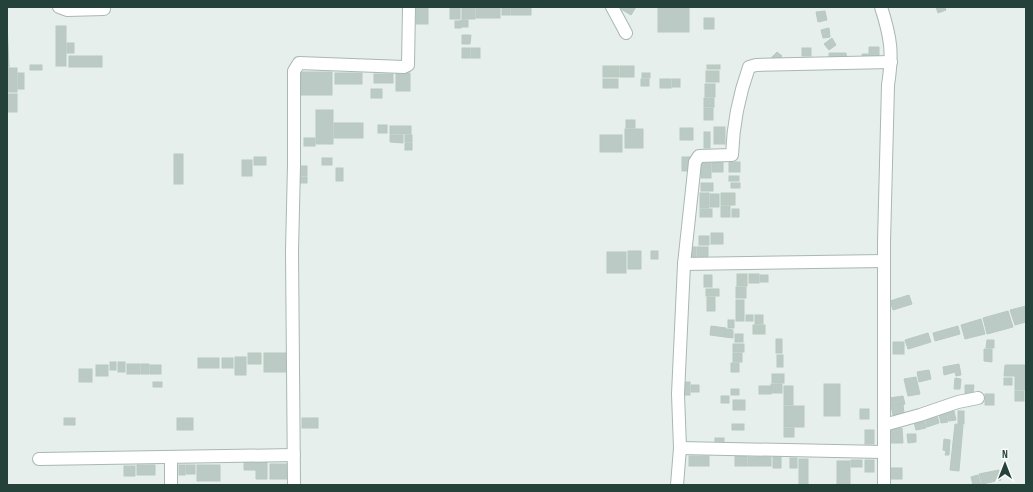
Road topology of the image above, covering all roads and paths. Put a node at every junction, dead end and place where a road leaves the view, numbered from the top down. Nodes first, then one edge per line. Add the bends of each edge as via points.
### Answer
1 (59, 7) edge
2 (409, 7) edge
3 (612, 7) edge
4 (882, 7) edge
5 (104, 9) dead end
6 (626, 33) dead end
7 (891, 62) junction
8 (884, 261) junction
9 (684, 264) junction
10 (978, 398) dead end
11 (884, 425) junction
12 (680, 448) junction
13 (884, 452) junction
14 (294, 455) junction
15 (171, 457) junction
16 (39, 459) dead end
17 (172, 485) edge
18 (294, 485) edge
19 (677, 485) edge
20 (884, 485) edge

1 - 5 street via 67,10
2 - 14 street via 408,64 404,67 299,63 294,71
3 - 6 street
4 - 7 street via 889,32
7 - 8 street via 888,85
7 - 9 street via 749,67 743,83 732,155 699,156 695,162
8 - 9 street
8 - 11 street
9 - 12 street via 678,394
10 - 11 street
11 - 13 street
12 - 13 street
12 - 19 street
13 - 20 street
14 - 15 street
14 - 18 street
15 - 16 street
15 - 17 street

